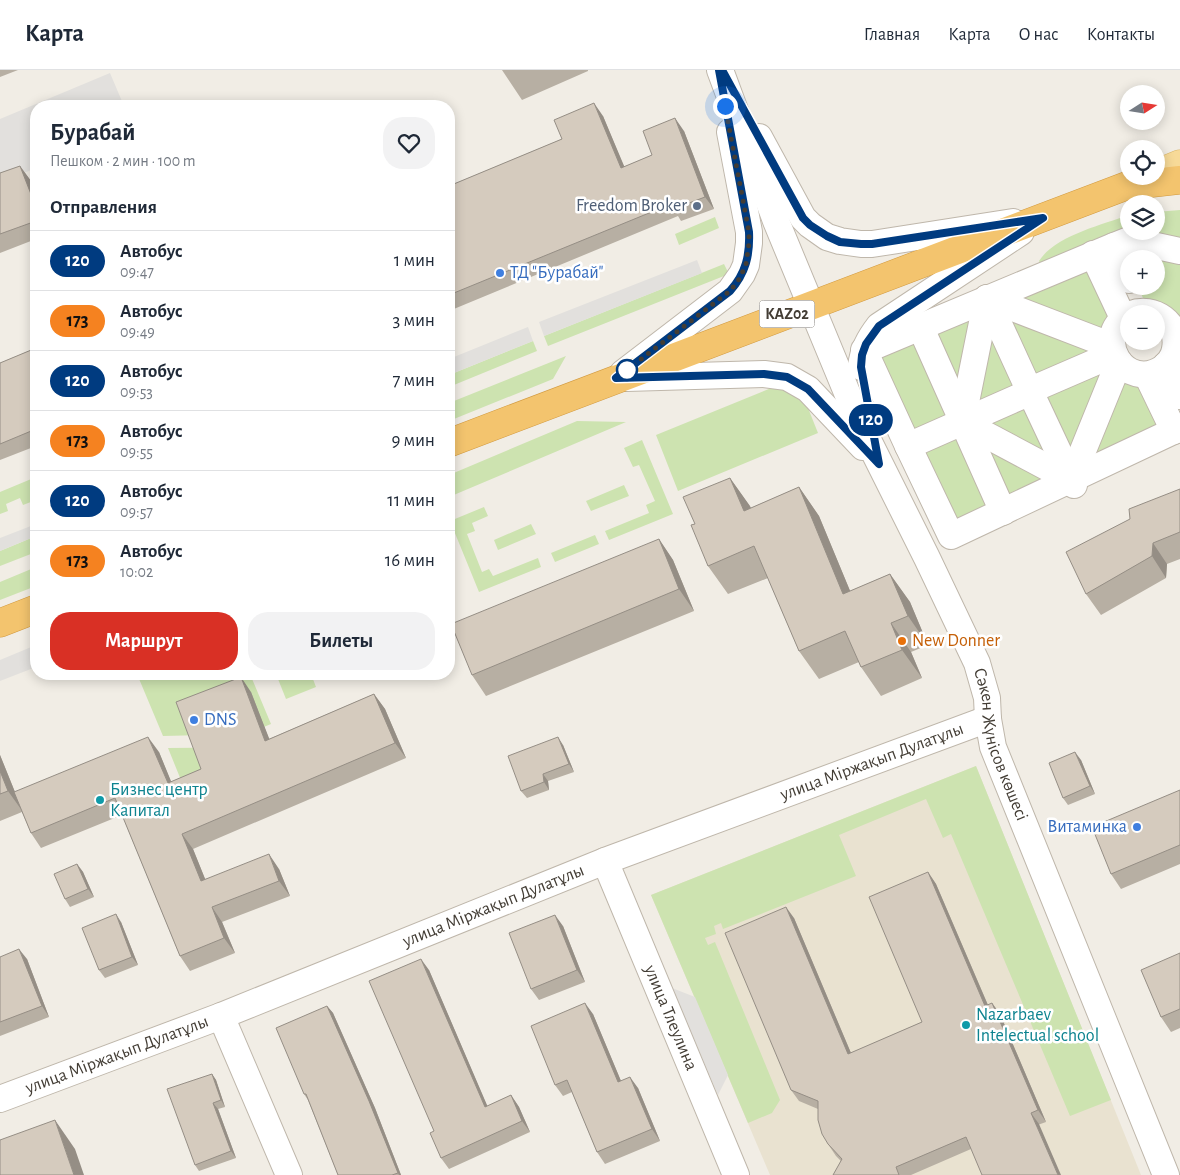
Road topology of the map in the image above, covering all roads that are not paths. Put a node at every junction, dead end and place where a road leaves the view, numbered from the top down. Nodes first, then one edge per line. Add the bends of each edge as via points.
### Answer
1 (720, 70) edge
2 (1180, 164) edge
3 (1165, 170) edge
4 (1165, 180) edge
5 (1180, 180) edge
6 (1127, 185) edge
7 (1043, 218) junction
8 (1104, 250) junction
9 (1180, 250) edge
10 (1120, 276) edge
11 (987, 298) junction
12 (810, 305) junction
13 (1165, 321) edge
14 (1120, 323) edge
15 (920, 326) junction
16 (1176, 333) edge
17 (869, 348) junction
18 (1115, 354) junction
19 (1157, 370) junction
20 (616, 378) junction
21 (1030, 391) junction
22 (1173, 396) edge
23 (962, 422) junction
24 (1177, 430) edge
25 (455, 441) edge
26 (908, 446) junction
27 (879, 464) junction
28 (1073, 483) junction
29 (1003, 512) junction
30 (30, 611) edge
31 (0, 623) edge
32 (988, 719) junction
33 (606, 861) junction
34 (221, 1016) junction
35 (0, 1099) edge
36 (289, 1175) edge
37 (736, 1175) edge
38 (1166, 1175) edge

1 - 7 street via 803,218 840,242 872,244
1 - 12 street, Сәкен Жүнісов көшесі
1 - 20 street via 749,232 746,264 730,291
2 - 3 main road
4 - 5 highway, KАZ02
6 - 7 highway, KАZ02
7 - 12 highway, KАZ02
7 - 17 street via 879,326 871,336
8 - 9 street via 1129,240
8 - 10 street
8 - 11 street
11 - 15 street
11 - 18 street
11 - 21 street
11 - 23 street
12 - 20 highway, KАZ02
12 - 27 street, Сәкен Жүнісов көшесі
13 - 16 street
14 - 18 street via 1113,336
15 - 17 street
15 - 23 street
16 - 19 street via 1172,357
17 - 26 street
17 - 27 street via 861,367
18 - 19 street via 1127,370 1137,374
18 - 21 street
18 - 28 street
19 - 22 street
20 - 25 highway, KАZ02
20 - 27 street via 764,374 787,377 808,389
21 - 23 street
21 - 28 street
22 - 24 street
23 - 26 street
23 - 28 street
23 - 29 street
24 - 28 street
26 - 29 street via 951,536
27 - 32 street, Сәкен Жүнісов көшесі via 976,663 987,698
28 - 29 street
30 - 31 highway
32 - 33 street, улица Міржақып Дулатұлы
32 - 38 street, Сәкен Жүнісов көшесі via 993,747
33 - 34 street, улица Міржақып Дулатұлы
33 - 37 street, улица Тлеулина
34 - 35 street, улица Міржақып Дулатұлы
34 - 36 street

